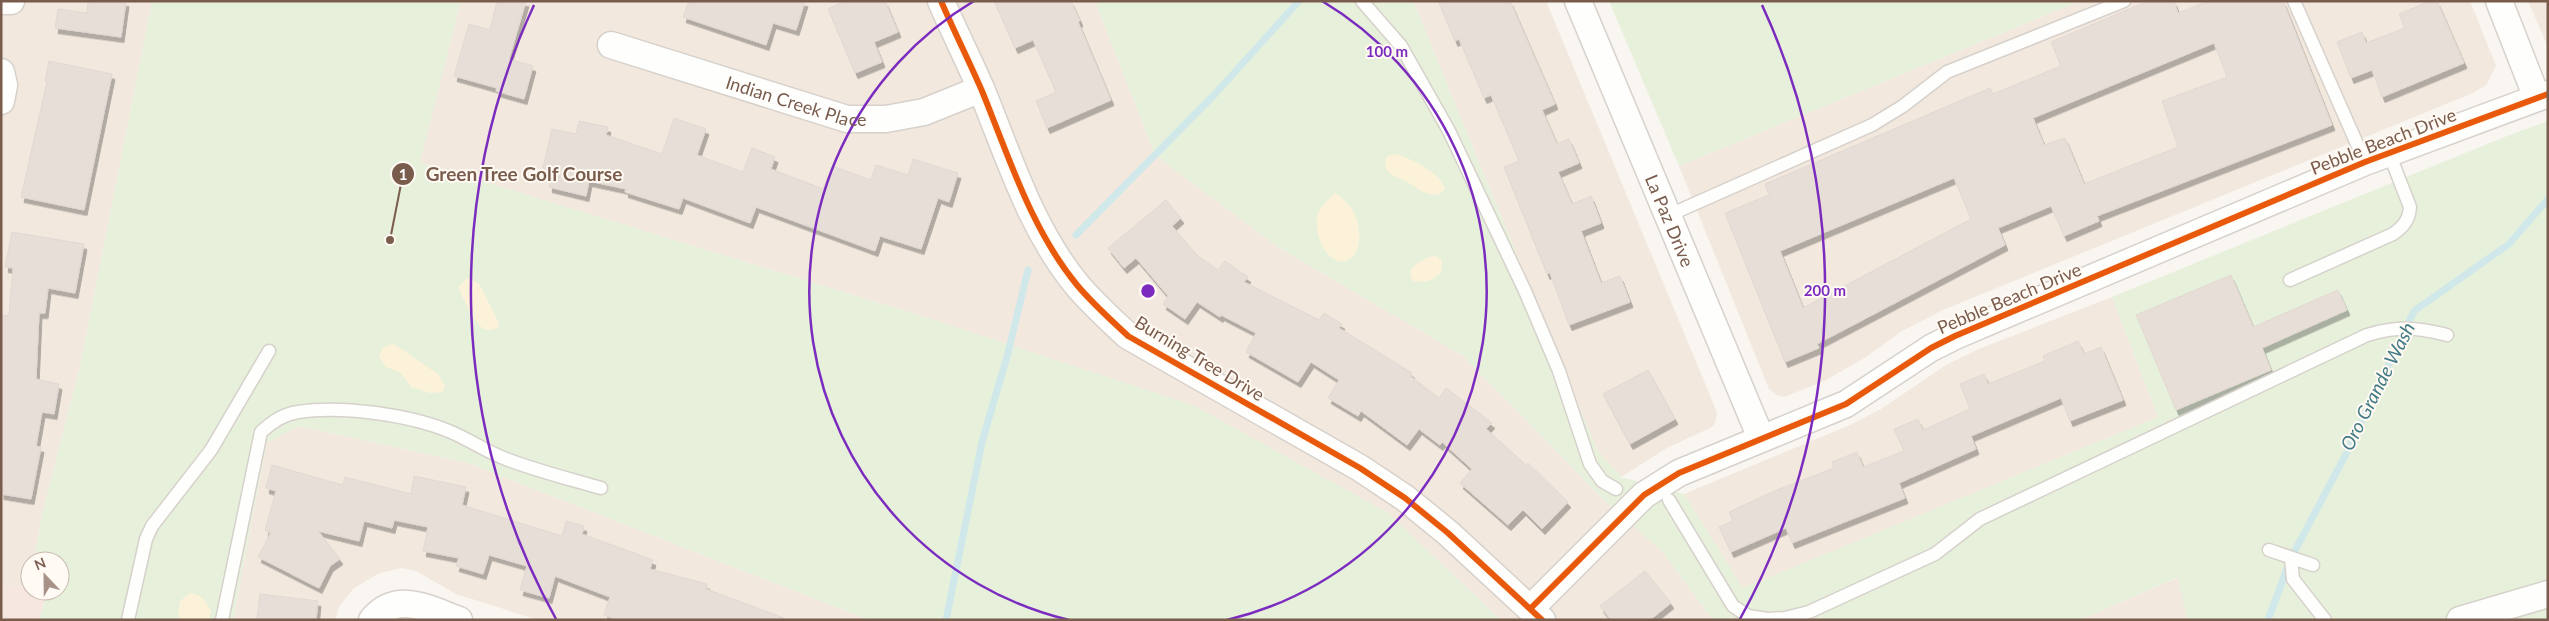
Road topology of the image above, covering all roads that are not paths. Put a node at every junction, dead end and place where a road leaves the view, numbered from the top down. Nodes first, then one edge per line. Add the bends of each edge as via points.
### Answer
1 (3, 1) edge
2 (11, 1) edge
3 (941, 1) edge
4 (1362, 1) edge
5 (1578, 1) edge
6 (2124, 1) edge
7 (2294, 1) edge
8 (2499, 1) edge
9 (611, 45) dead end
10 (1, 72) edge
11 (981, 89) junction
12 (2542, 96) edge
13 (1, 101) edge
14 (2377, 158) junction
15 (1667, 216) junction
16 (2290, 280) dead end
17 (2447, 335) dead end
18 (269, 351) dead end
19 (1761, 438) junction
20 (601, 488) dead end
21 (1616, 489) dead end
22 (1668, 500) dead end
23 (2269, 550) dead end
24 (2291, 558) junction
25 (2313, 565) dead end
26 (2548, 594) edge
27 (1536, 614) edge
28 (128, 620) edge
29 (222, 620) edge
30 (372, 620) edge
31 (459, 620) edge
32 (2326, 620) edge
33 (2460, 620) edge

1 - 2 street
3 - 11 street, Burning Tree Drive
4 - 21 lane via 1406,53 1449,131 1559,371 1590,464 1602,481
5 - 15 street, La Paz Drive
6 - 15 lane via 1947,72 1904,106 1872,125
7 - 14 lane
8 - 12 street
9 - 11 street, Indian Creek Place via 848,119 886,119 924,112
10 - 13 street via 4,85
11 - 27 street, Burning Tree Drive via 1023,195 1047,243 1076,285 1100,310 1128,336 1360,468 1405,498
12 - 14 street, Pebble Beach Drive
14 - 16 lane via 2410,207 2410,216 2404,226 2393,234
14 - 19 street, Pebble Beach Drive via 1956,336 1931,348 1846,404
15 - 19 street, La Paz Drive
17 - 22 lane via 2418,328 2367,334 1980,519 1935,554 1809,612 1785,618 1748,616 1733,606
18 - 28 lane via 222,436 152,526 146,539
19 - 27 street, Pebble Beach Drive via 1679,473 1644,495
20 - 29 lane via 505,459 450,432 401,416 340,411 298,412 286,416 273,421 261,432
23 - 24 lane
24 - 25 lane
24 - 32 lane via 2293,579
26 - 33 street
30 - 31 street via 388,606 409,603

